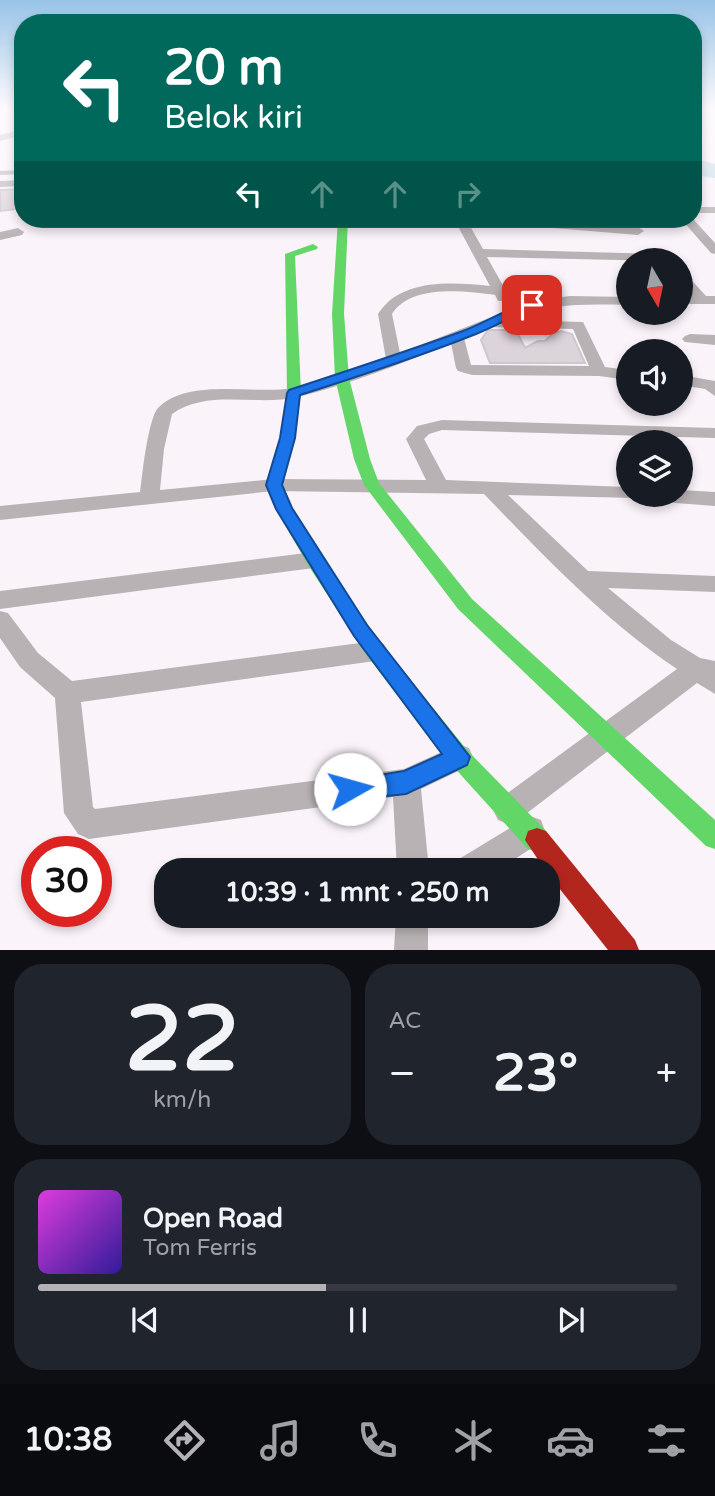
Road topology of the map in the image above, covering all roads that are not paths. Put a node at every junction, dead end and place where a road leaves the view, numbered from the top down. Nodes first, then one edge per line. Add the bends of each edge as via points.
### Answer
1 (343, 228) edge
2 (465, 228) edge
3 (637, 228) edge
4 (695, 228) edge
5 (18, 232) dead end
6 (0, 236) edge
7 (313, 247) dead end
8 (713, 247) edge
9 (652, 248) edge
10 (479, 253) junction
11 (616, 258) edge
12 (693, 287) edge
13 (499, 292) junction
14 (708, 300) edge
15 (616, 301) edge
16 (515, 310) junction
17 (490, 324) junction
18 (456, 336) junction
19 (693, 339) edge
20 (715, 340) edge
21 (394, 361) junction
22 (599, 371) junction
23 (616, 373) edge
24 (342, 378) junction
25 (693, 382) edge
26 (715, 391) edge
27 (294, 393) junction
28 (715, 432) edge
29 (274, 485) junction
30 (372, 485) junction
31 (439, 486) junction
32 (488, 487) junction
33 (616, 492) edge
34 (693, 497) edge
35 (149, 499) junction
36 (715, 499) edge
37 (0, 513) edge
38 (314, 560) junction
39 (583, 579) junction
40 (715, 584) edge
41 (0, 600) edge
42 (0, 620) edge
43 (374, 650) junction
44 (709, 674) edge
45 (67, 693) junction
46 (606, 737) junction
47 (458, 757) junction
48 (406, 782) junction
49 (519, 820) junction
50 (715, 837) edge
51 (413, 858) edge
52 (482, 858) edge
53 (412, 928) edge
54 (411, 950) edge
55 (625, 950) edge

1 - 24 street via 338,314
2 - 10 street
3 - 9 street
4 - 8 street
5 - 6 street
7 - 27 street via 290,254
10 - 11 street
10 - 13 street
12 - 14 street
13 - 16 street
13 - 21 street via 428,289 404,296 385,314
15 - 16 street via 550,301
16 - 17 street
17 - 18 street
17 - 22 street via 579,325
18 - 21 street
18 - 22 street via 464,368
19 - 20 street
21 - 24 street
22 - 23 street
24 - 27 street
24 - 30 street
25 - 26 street via 710,385
27 - 29 street via 288,438
27 - 35 street via 208,395 181,400 164,412
28 - 31 street via 430,427 415,439
29 - 30 street
29 - 35 street
29 - 38 street
30 - 31 street
30 - 46 street via 465,604
31 - 32 street
32 - 33 street
32 - 39 street
34 - 36 street
35 - 37 street
38 - 41 street
38 - 43 street
39 - 40 street
39 - 44 street via 647,636
42 - 45 street via 29,660
43 - 45 street
43 - 47 street
44 - 46 street
45 - 48 street via 79,813 89,824
46 - 49 street
46 - 50 street
47 - 48 street
47 - 49 street
48 - 51 street
49 - 52 street
49 - 55 street
53 - 54 street

